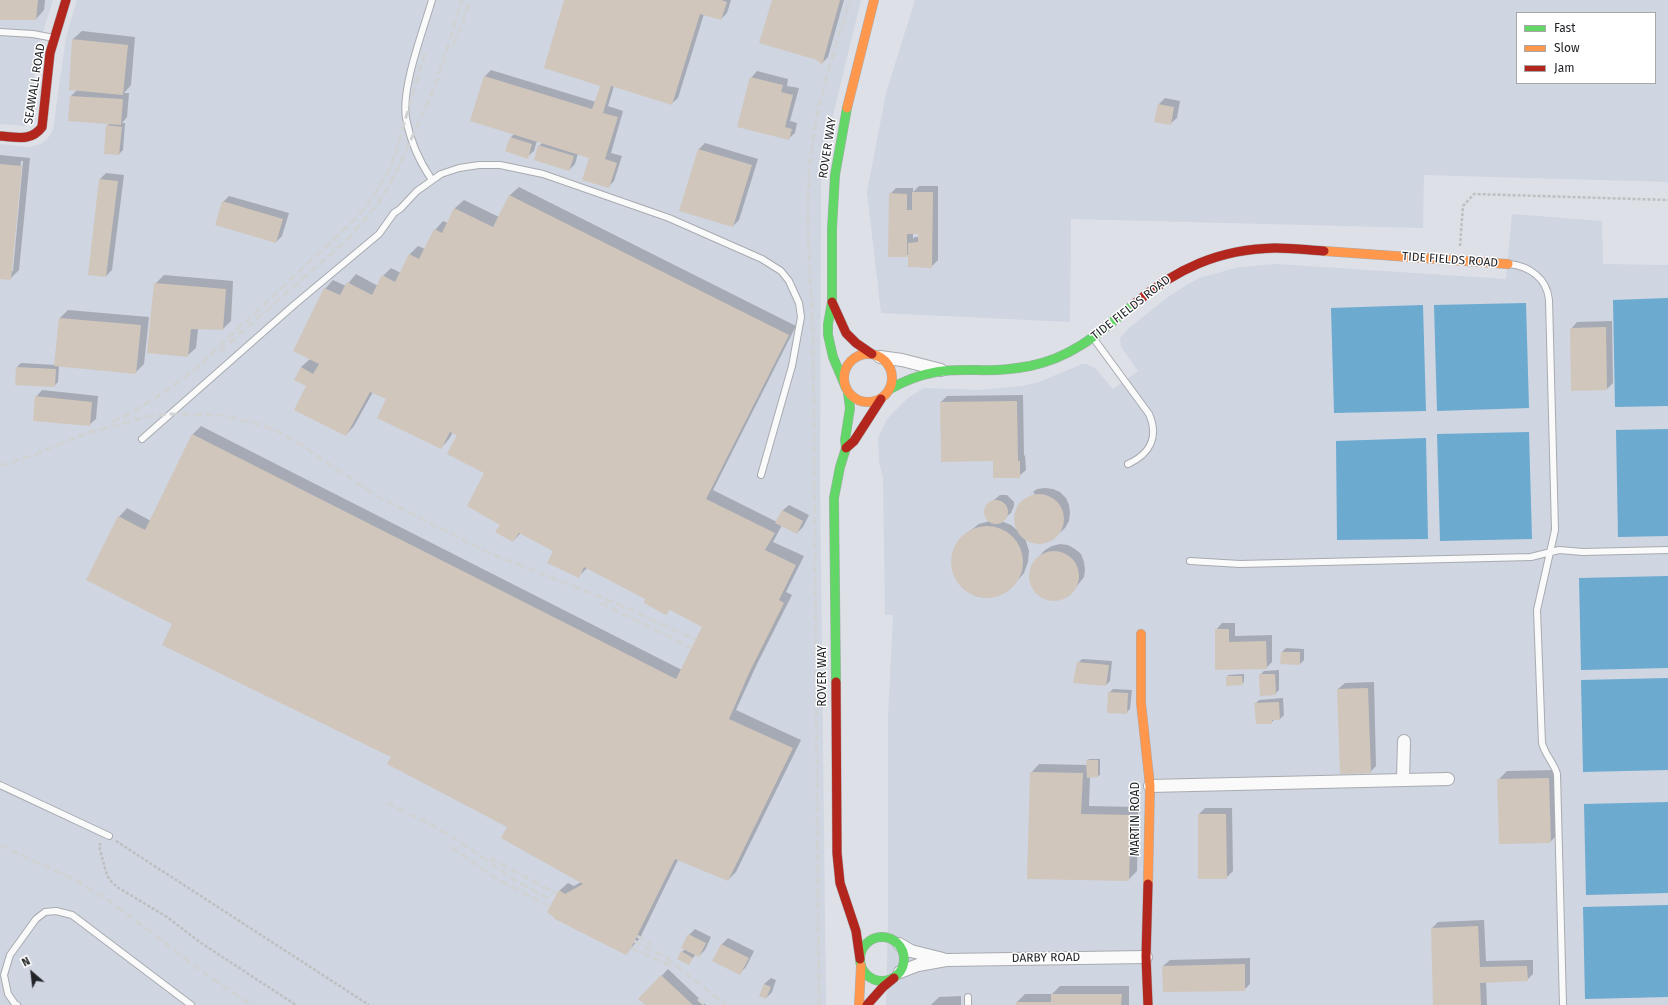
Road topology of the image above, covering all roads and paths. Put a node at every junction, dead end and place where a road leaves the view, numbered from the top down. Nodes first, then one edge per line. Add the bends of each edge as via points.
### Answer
1 (66, 0) edge
2 (432, 0) edge
3 (874, 0) edge
4 (0, 32) edge
5 (54, 38) junction
6 (0, 136) edge
7 (432, 180) junction
8 (1668, 200) edge
9 (1458, 261) junction
10 (1508, 264) joint
11 (832, 302) junction
12 (1093, 338) junction
13 (876, 356) junction
14 (946, 371) junction
15 (890, 389) junction
16 (847, 390) junction
17 (882, 399) junction
18 (142, 440) dead end
19 (846, 448) junction
20 (1128, 464) dead end
21 (761, 475) dead end
22 (1668, 550) edge
23 (1551, 552) junction
24 (1190, 560) dead end
25 (1141, 634) dead end
26 (1404, 741) dead end
27 (1448, 779) dead end
28 (1403, 780) junction
29 (0, 785) edge
30 (1150, 786) junction
31 (109, 836) junction
32 (847, 904) junction
33 (884, 936) junction
34 (899, 944) junction
35 (1146, 957) junction
36 (946, 960) junction
37 (860, 963) junction
38 (897, 975) junction
39 (968, 997) dead end
40 (17, 1005) edge
41 (191, 1005) edge
42 (296, 1005) edge
43 (369, 1005) edge
44 (858, 1005) edge
45 (867, 1005) edge
46 (968, 1005) edge
47 (1148, 1005) edge
48 (1563, 1005) edge

1 - 5 street, SEAWALL ROAD
2 - 7 lane via 409,79 405,105 411,139
3 - 11 street, ROVER WAY via 837,157
4 - 5 lane
5 - 6 street, SEAWALL ROAD via 42,127 36,136 30,138
7 - 18 lane via 394,213 374,239
7 - 21 lane via 449,171 479,165 500,165 529,170 669,218 762,259 782,271 796,296 801,324 792,366
8 - 9 path via 1474,194 1463,206
9 - 10 street, TIDE FIELDS ROAD
9 - 12 street, TIDE FIELDS ROAD via 1276,248 1227,253 1194,263 1171,276
10 - 23 lane via 1533,272 1545,286 1548,294 1555,530
11 - 13 street, ROVER WAY via 850,338
11 - 16 street, ROVER WAY via 828,314 829,338 836,366
12 - 14 street, TIDE FIELDS ROAD via 1064,355 1032,366
12 - 20 lane via 1152,421 1154,431 1146,451
13 - 14 street, TIDE FIELDS ROAD
13 - 15 street via 886,362 892,375
13 - 16 street via 865,354 852,360 844,373
14 - 15 street, TIDE FIELDS ROAD via 927,373
15 - 17 street
16 - 17 street via 854,399 866,403
16 - 19 street, ROVER WAY via 850,408
17 - 19 street, ROVER WAY via 854,441
19 - 32 street, ROVER WAY via 836,480 834,532 837,853 840,883
22 - 23 lane
23 - 24 lane via 1531,557 1240,564
23 - 48 lane via 1537,610 1539,710 1542,743 1557,774
25 - 30 street, MARTIN ROAD via 1141,703
26 - 28 street
27 - 28 street
28 - 30 street
29 - 31 lane
30 - 35 street, MARTIN ROAD
31 - 42 path via 100,846 106,872 117,887 168,917 202,943
31 - 43 path
32 - 33 street, ROVER WAY via 867,925
32 - 37 street, ROVER WAY via 857,937
33 - 34 street
33 - 37 street via 876,937 864,945
34 - 36 street, DARBY ROAD via 914,952
34 - 38 street via 904,961
35 - 36 street, DARBY ROAD
35 - 47 street, MARTIN ROAD
36 - 38 street, DARBY ROAD via 918,965
37 - 38 street via 869,977 875,980 888,980
37 - 44 street, ROVER WAY
38 - 45 street
39 - 46 lane
40 - 41 lane via 8,994 4,975 10,955 36,919 45,912 56,911 72,915

